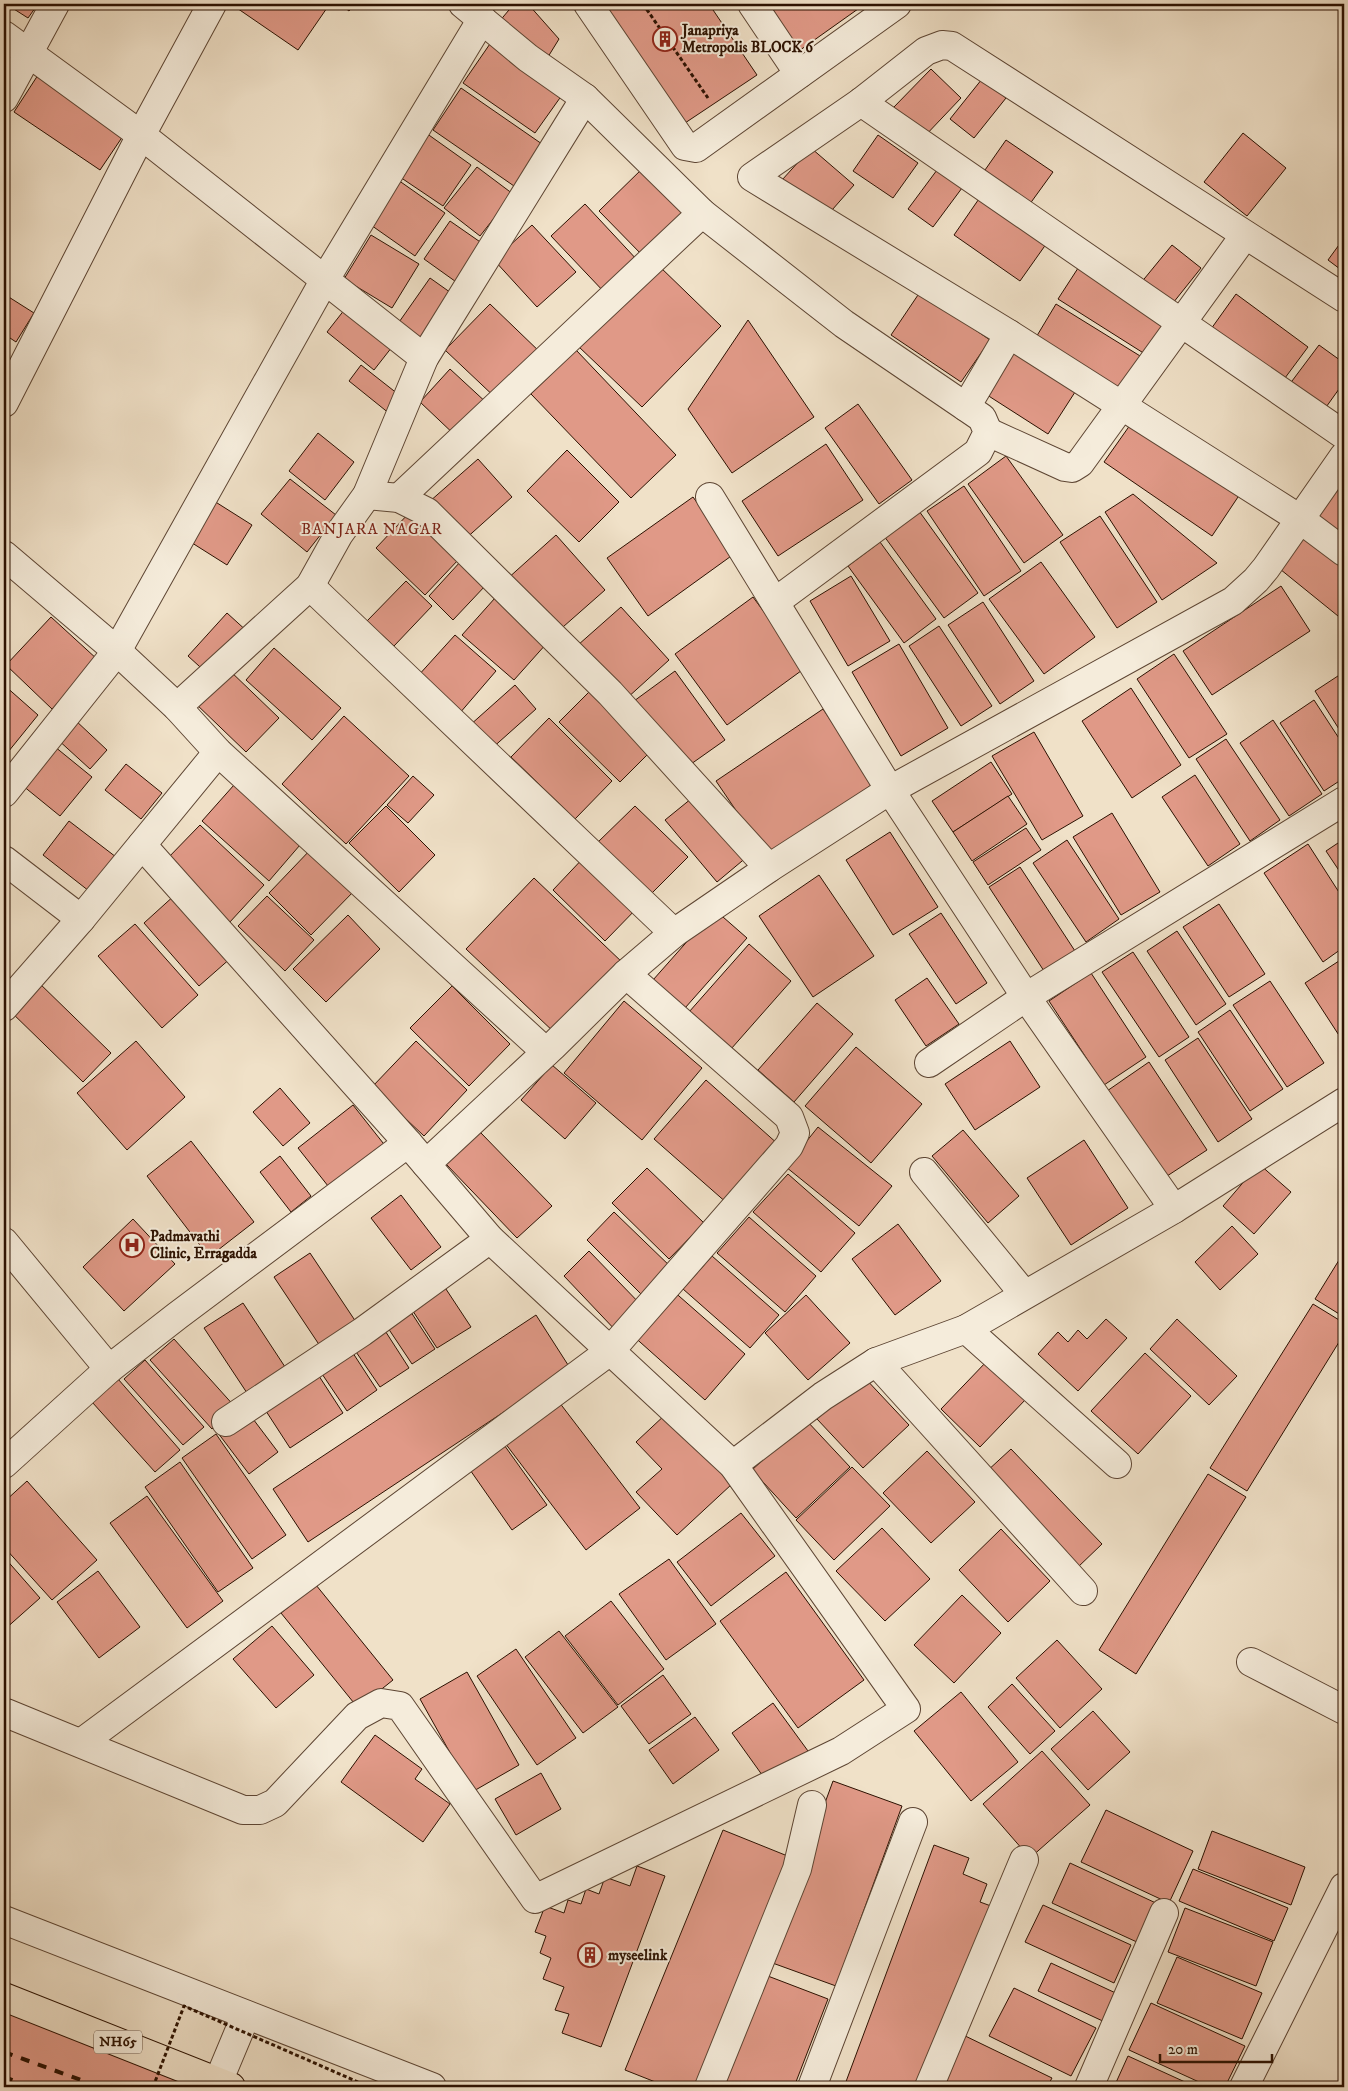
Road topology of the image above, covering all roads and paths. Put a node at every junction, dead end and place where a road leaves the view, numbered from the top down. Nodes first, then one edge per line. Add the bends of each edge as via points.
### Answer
1 (56, 4) edge
2 (212, 4) edge
3 (588, 4) edge
4 (643, 4) edge
5 (752, 4) edge
6 (897, 4) edge
7 (473, 11) edge
8 (4, 35) edge
9 (29, 53) junction
10 (799, 74) junction
11 (4, 98) edge
12 (585, 98) junction
13 (861, 102) junction
14 (726, 126) junction
15 (141, 135) junction
16 (702, 213) junction
17 (1245, 234) junction
18 (324, 281) junction
19 (1344, 298) edge
20 (1182, 322) junction
21 (1009, 334) junction
22 (424, 358) junction
23 (4, 403) edge
24 (1122, 406) junction
25 (966, 407) junction
26 (988, 432) junction
27 (1344, 434) edge
28 (1344, 456) edge
29 (367, 495) junction
30 (710, 497) dead end
31 (399, 498) junction
32 (1300, 519) junction
33 (1344, 552) edge
34 (4, 555) edge
35 (310, 586) junction
36 (775, 602) junction
37 (117, 651) junction
38 (177, 707) junction
39 (218, 752) junction
40 (890, 790) junction
41 (4, 792) edge
42 (1344, 801) edge
43 (142, 845) junction
44 (4, 860) edge
45 (768, 868) junction
46 (81, 919) junction
47 (674, 933) junction
48 (626, 974) junction
49 (1026, 997) junction
50 (4, 1007) edge
51 (546, 1052) junction
52 (929, 1064) dead end
53 (1344, 1102) edge
54 (408, 1142) junction
55 (426, 1164) junction
56 (924, 1172) dead end
57 (1174, 1209) junction
58 (490, 1239) junction
59 (4, 1242) edge
60 (1024, 1294) junction
61 (966, 1329) junction
62 (610, 1351) junction
63 (876, 1362) junction
64 (109, 1369) junction
65 (226, 1422) dead end
66 (7, 1456) edge
67 (1117, 1464) dead end
68 (733, 1465) junction
69 (1083, 1591) dead end
70 (1251, 1662) dead end
71 (1344, 1710) edge
72 (4, 1714) edge
73 (81, 1743) junction
74 (812, 1805) dead end
75 (913, 1822) dead end
76 (1024, 1860) dead end
77 (1344, 1887) edge
78 (1164, 1913) dead end
79 (4, 1920) edge
80 (4, 1997) edge
81 (246, 2014) junction
82 (358, 2082) dead end
83 (224, 2084) edge
84 (153, 2087) edge
85 (432, 2087) edge
86 (709, 2087) edge
87 (812, 2087) edge
88 (929, 2087) edge
89 (1089, 2087) edge
90 (1244, 2087) edge

1 - 9 street
2 - 15 street
3 - 14 street via 685,146 696,148
4 - 14 path
5 - 10 street
6 - 10 street
7 - 12 street via 528,58
7 - 18 street
8 - 9 street
9 - 11 street
9 - 15 street
10 - 14 street
12 - 16 street
12 - 22 street
13 - 17 street via 926,51 942,45 952,46
13 - 20 street
13 - 21 street via 752,177
15 - 18 street
15 - 23 street
16 - 25 street via 844,324
16 - 31 street
17 - 19 street
17 - 20 street
18 - 22 street
18 - 37 street
20 - 24 street
20 - 27 street
21 - 24 street
21 - 25 street
22 - 29 street
24 - 26 street via 1080,463 1072,468
24 - 32 street
25 - 26 street via 982,418
26 - 36 street via 978,452
28 - 32 street
29 - 31 street
29 - 35 street via 339,534
30 - 36 street
31 - 45 street via 427,512 610,692
32 - 33 street
32 - 40 street via 1256,580 1233,601
34 - 37 street
35 - 38 street
35 - 47 street
36 - 40 street
37 - 38 street
37 - 41 street
38 - 39 street
39 - 43 street
39 - 51 street
40 - 45 street
40 - 49 street
42 - 49 street
43 - 46 street
43 - 54 street
44 - 46 street
45 - 47 street
46 - 50 street
47 - 48 street
48 - 51 street
48 - 62 street via 789,1117 795,1133 789,1146
49 - 52 street
49 - 57 street
51 - 55 street
53 - 57 street
54 - 55 street
54 - 64 street
55 - 58 street
56 - 60 street
57 - 60 street
58 - 62 street
58 - 65 street via 362,1332
59 - 64 street
60 - 61 street
61 - 63 street
61 - 67 street
62 - 68 street
62 - 73 street
63 - 68 street via 823,1396
63 - 69 street
64 - 66 street
68 - 73 street via 906,1709 841,1751 535,1899 400,1706 381,1703 358,1716 275,1803 260,1810 243,1810
70 - 71 street
72 - 73 street
74 - 86 street via 797,1869
75 - 87 street
76 - 88 street
77 - 90 street
78 - 89 street
79 - 81 street
80 - 83 highway, NH65
81 - 83 street
81 - 85 street
82 - 84 path, bridge via 184,2006

